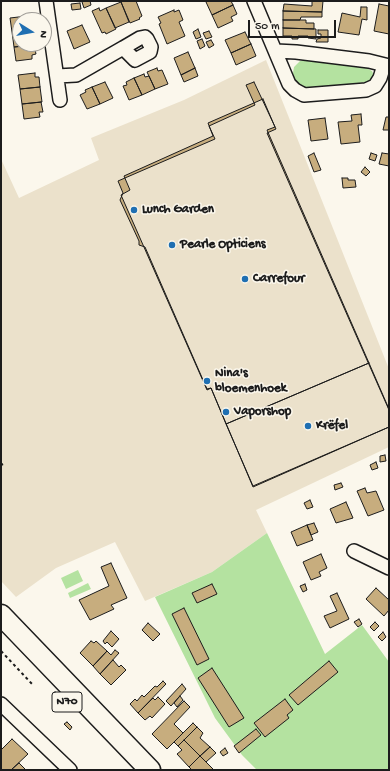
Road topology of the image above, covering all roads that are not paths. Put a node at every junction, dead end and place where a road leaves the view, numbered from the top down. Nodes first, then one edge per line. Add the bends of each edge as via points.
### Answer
1 (46, 1) edge
2 (254, 1) edge
3 (123, 48) dead end
4 (276, 51) junction
5 (387, 65) edge
6 (57, 76) junction
7 (60, 100) dead end
8 (354, 551) dead end
9 (389, 568) edge
10 (1, 615) edge
11 (1, 633) edge
12 (1, 704) edge
13 (70, 770) edge
14 (133, 770) edge
15 (150, 770) edge

1 - 6 street
2 - 4 street
3 - 6 street via 76,75
4 - 5 street
4 - 5 street via 289,84 304,95 366,90 375,86
6 - 7 street
8 - 9 street
10 - 15 main road, N70
11 - 14 main road, N70
12 - 13 street

